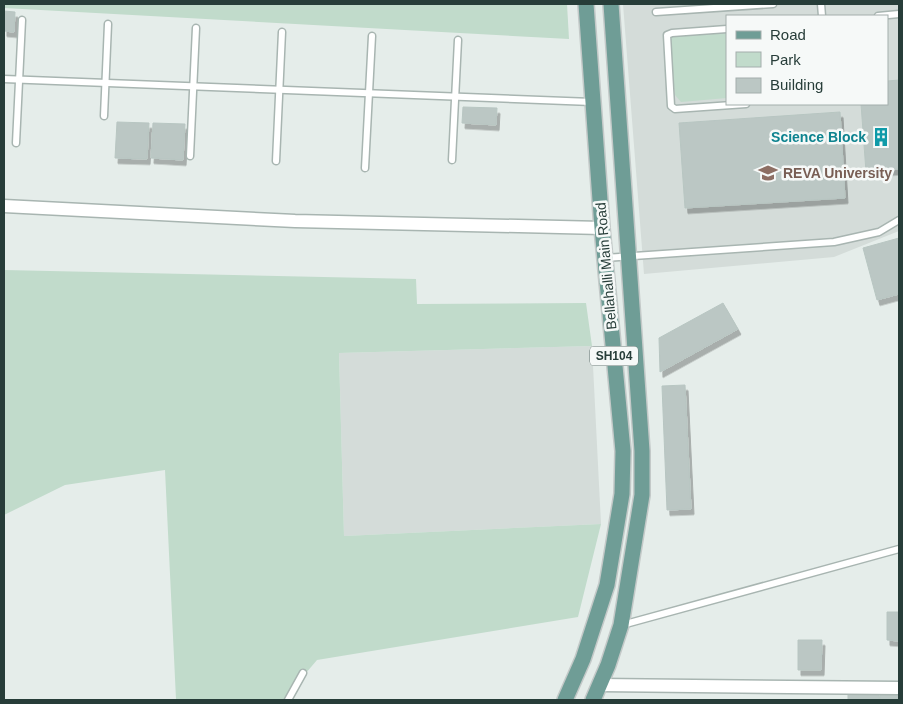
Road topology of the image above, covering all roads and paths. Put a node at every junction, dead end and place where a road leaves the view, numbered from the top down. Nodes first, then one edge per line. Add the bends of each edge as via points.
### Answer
1 (586, 4) edge
2 (611, 4) edge
3 (773, 4) edge
4 (656, 12) dead end
5 (22, 20) dead end
6 (108, 24) dead end
7 (196, 28) dead end
8 (726, 29) edge
9 (282, 32) dead end
10 (372, 36) dead end
11 (458, 40) dead end
12 (4, 79) edge
13 (19, 80) junction
14 (105, 83) junction
15 (193, 87) junction
16 (279, 90) junction
17 (369, 94) junction
18 (455, 97) junction
19 (593, 102) junction
20 (732, 105) edge
21 (104, 116) dead end
22 (16, 143) dead end
23 (190, 156) dead end
24 (452, 160) dead end
25 (276, 161) dead end
26 (366, 168) dead end
27 (4, 206) edge
28 (899, 220) edge
29 (602, 228) junction
30 (627, 256) junction
31 (604, 258) junction
32 (899, 549) edge
33 (621, 625) junction
34 (303, 673) dead end
35 (600, 685) junction
36 (899, 688) edge
37 (288, 700) edge
38 (565, 700) edge
39 (593, 700) edge

1 - 19 main road, Bellahalli Main Road / SH104
2 - 30 main road, Bellahalli Main Road / SH104
3 - 4 lane
5 - 13 lane
6 - 14 lane
7 - 15 lane
8 - 20 lane via 667,35 671,106 675,109
9 - 16 lane
10 - 17 lane
11 - 18 lane
12 - 13 lane
13 - 14 lane
13 - 22 lane
14 - 15 lane
14 - 21 lane
15 - 16 lane
15 - 23 lane
16 - 17 lane
16 - 25 lane
17 - 18 lane
17 - 26 lane
18 - 19 lane
18 - 24 lane
19 - 29 main road, Bellahalli Main Road / SH104
27 - 29 street via 295,221
28 - 30 lane via 879,232 834,242
29 - 31 main road, Bellahalli Main Road / SH104
30 - 31 lane
30 - 33 main road, Bellahalli Main Road / SH104 via 642,452 642,495
31 - 38 main road, Bellahalli Main Road / SH104 via 623,451 622,494 607,585 583,659
32 - 33 lane
33 - 35 main road, Bellahalli Main Road / SH104
34 - 37 lane
35 - 36 street
35 - 39 main road, Bellahalli Main Road / SH104

